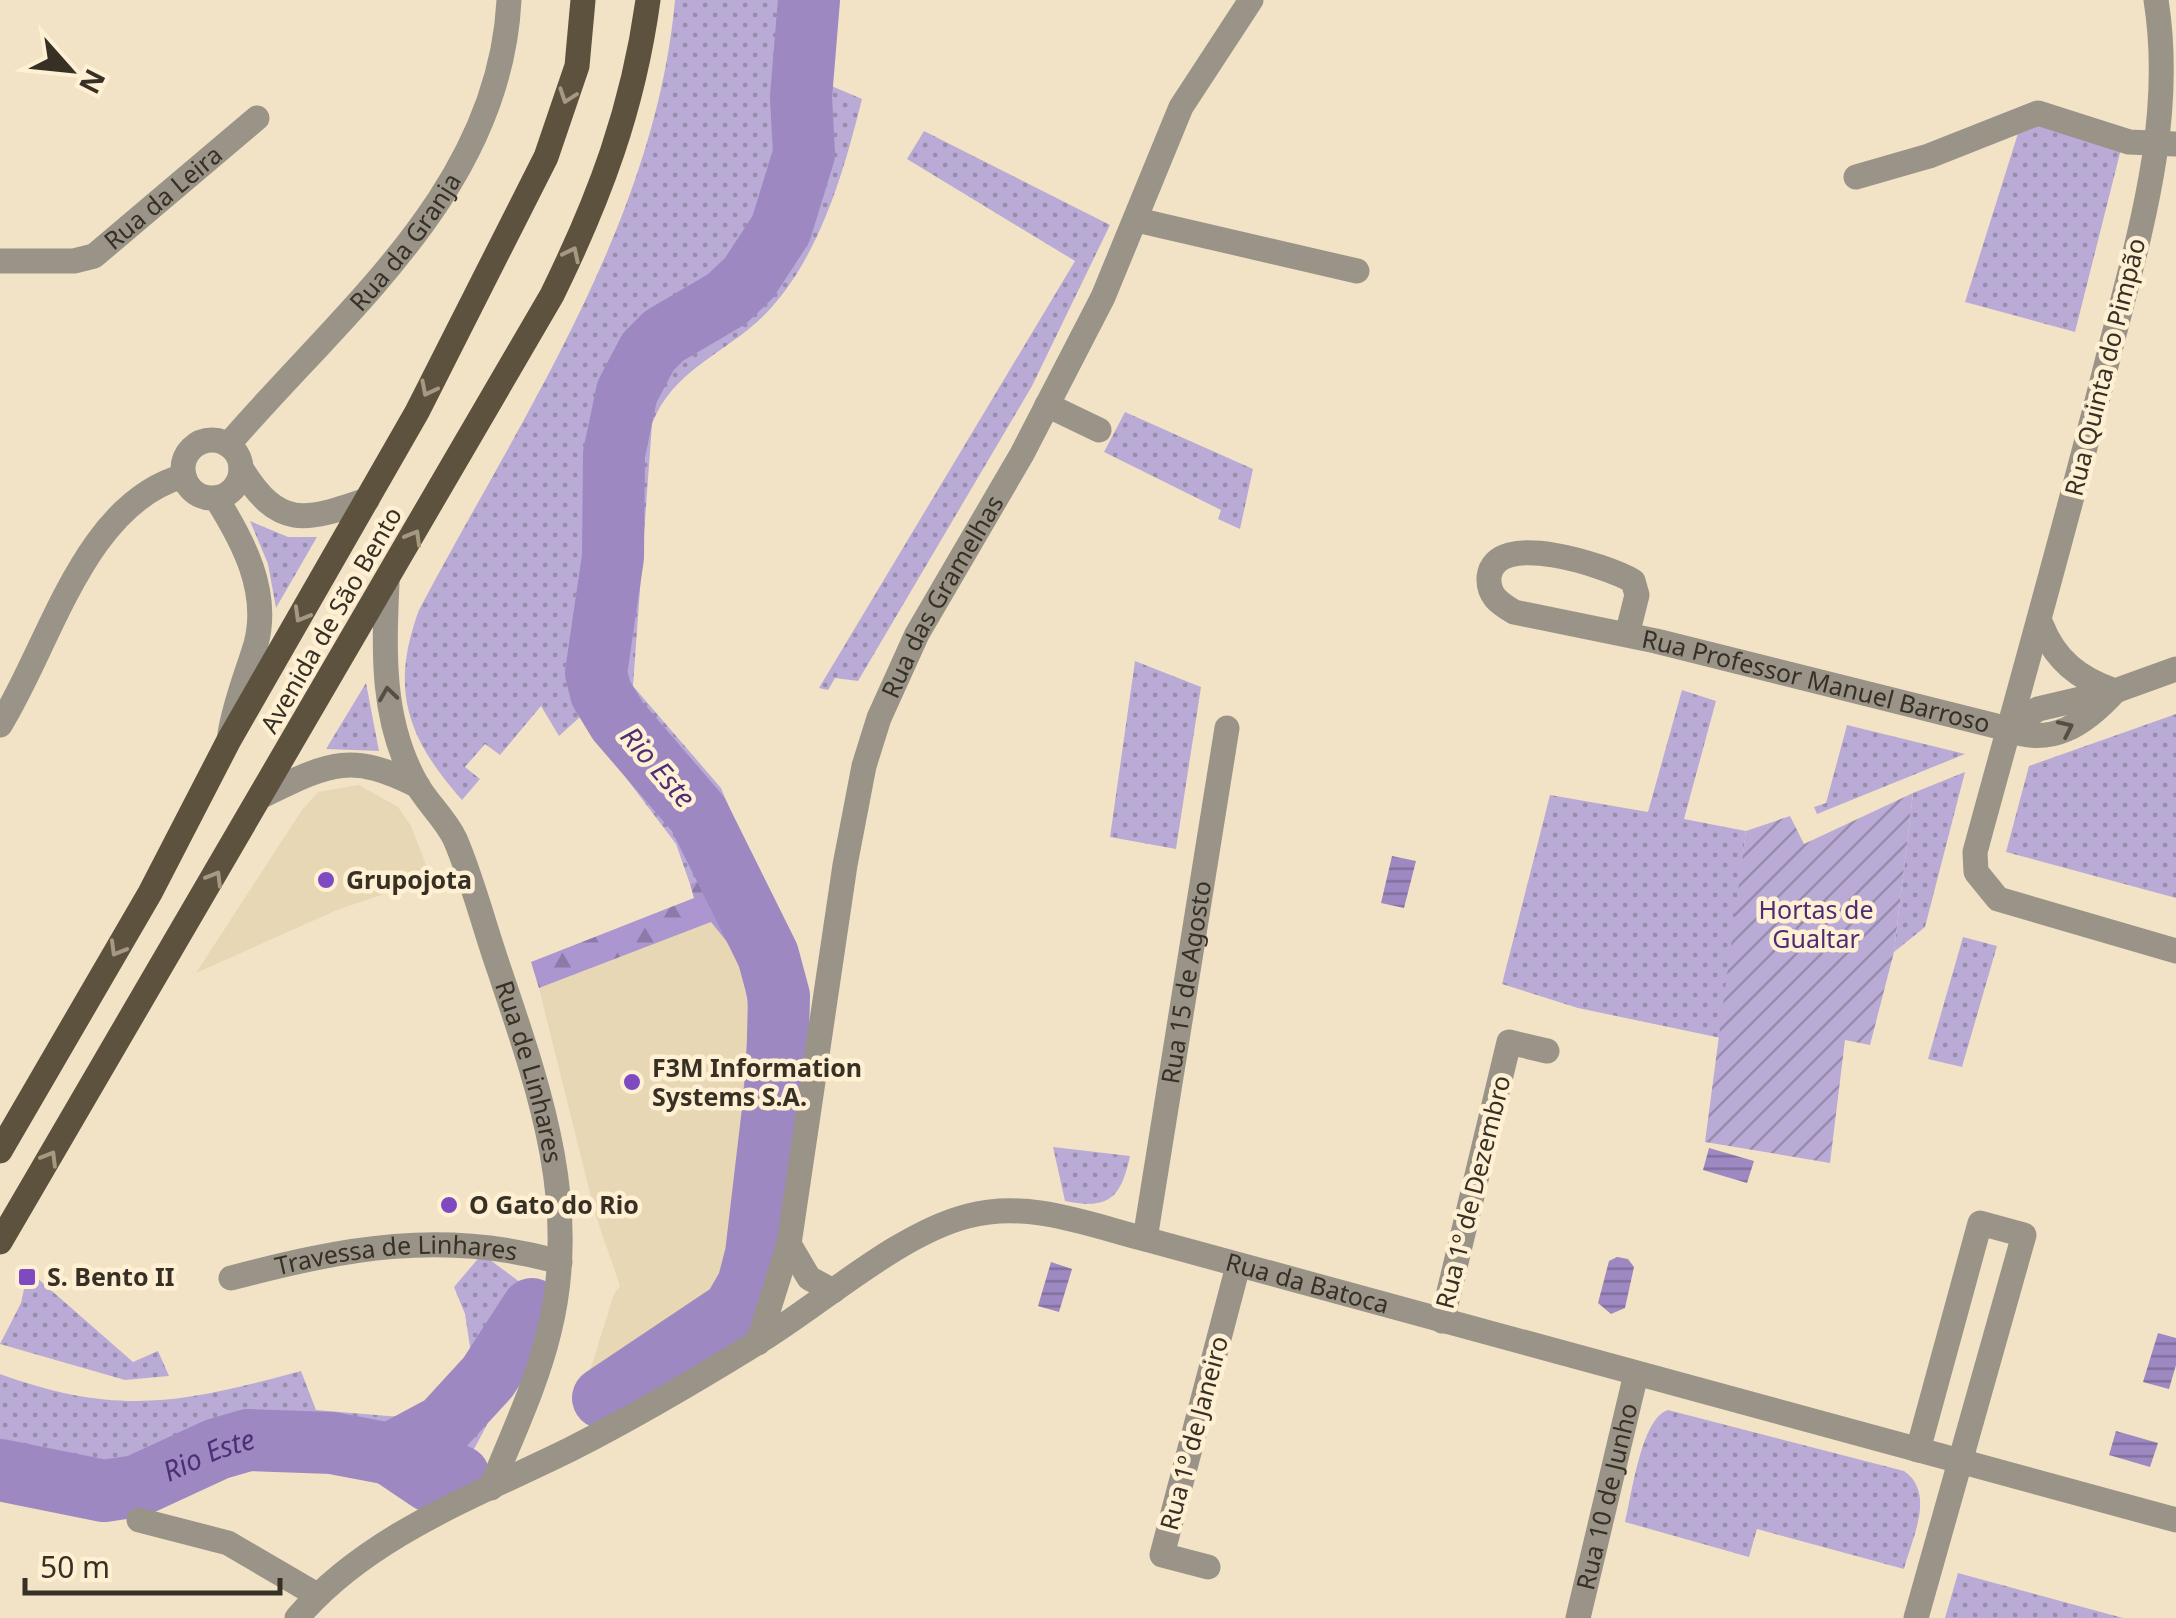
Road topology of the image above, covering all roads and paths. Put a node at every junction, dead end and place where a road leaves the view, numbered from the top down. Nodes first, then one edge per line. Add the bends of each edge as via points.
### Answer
1 (509, 0) edge
2 (583, 0) edge
3 (648, 0) edge
4 (1250, 0) edge
5 (2156, 0) edge
6 (257, 118) dead end
7 (2169, 144) edge
8 (1856, 176) dead end
9 (1137, 220) junction
10 (0, 261) edge
11 (1356, 271) dead end
12 (1048, 405) junction
13 (1100, 430) dead end
14 (228, 444) junction
15 (241, 468) junction
16 (184, 476) junction
17 (216, 498) junction
18 (366, 500) junction
19 (388, 583) junction
20 (2040, 624) junction
21 (1627, 635) junction
22 (2176, 669) edge
23 (2116, 691) junction
24 (0, 724) edge
25 (1226, 728) dead end
26 (2008, 729) junction
27 (229, 740) junction
28 (418, 786) junction
29 (264, 796) junction
30 (2176, 951) edge
31 (1547, 1050) dead end
32 (0, 1151) edge
33 (1145, 1239) junction
34 (0, 1242) edge
35 (789, 1244) junction
36 (560, 1262) junction
37 (1238, 1266) junction
38 (231, 1278) dead end
39 (832, 1291) junction
40 (1442, 1321) junction
41 (758, 1343) junction
42 (1636, 1374) junction
43 (1918, 1450) junction
44 (1960, 1461) junction
45 (491, 1488) junction
46 (139, 1520) dead end
47 (2176, 1520) edge
48 (1208, 1567) dead end
49 (317, 1595) junction
50 (297, 1618) edge
51 (1578, 1618) edge
52 (1916, 1618) edge

1 - 14 street, Rua da Granja via 493,89 421,232
2 -> 18 main road, Avenida de São Bento via 577,66 546,158
19 -> 3 main road, Avenida de São Bento via 587,224 616,152
4 - 9 street, Rua das Gramelhas via 1180,107
5 - 7 street, Rua Quinta do Pimpão
6 - 10 street, Rua da Leira via 94,256
7 - 8 street via 2116,139 2038,113
7 - 20 street, Rua Quinta do Pimpão
9 - 11 street
9 - 12 street, Rua das Gramelhas
12 - 13 street
12 - 35 street, Rua das Gramelhas via 910,647 869,750 845,864
14 - 15 street
14 - 16 street, Rua da Granja via 201,442 184,462
15 - 17 street via 238,482
15 - 18 street via 270,508 289,516 318,516
16 - 17 street via 190,488
16 - 24 street via 155,484 112,522
17 - 27 street via 251,563 259,600 257,640
18 -> 27 main road, Avenida de São Bento
28 -> 19 street, Rua de Linhares via 396,738 386,685
19 - 29 main road, Avenida de São Bento
20 - 23 street via 2065,664
20 - 26 street, Rua Quinta do Pimpão
21 - 21 street, Rua Professor Manuel Barroso via 1636,595 1633,581 1618,572 1522,550 1492,563 1494,600 1514,612
21 - 26 street, Rua Professor Manuel Barroso
22 - 23 street, Rua Professor Manuel Barroso
23 - 26 street, Rua Professor Manuel Barroso via 2038,709
25 - 33 street, Rua 15 de Agosto
26 - 30 street, Rua Quinta do Pimpão via 1975,852 1984,888 2015,906
27 -> 32 main road, Avenida de São Bento via 150,893
28 - 29 street via 351,762 309,773
28 - 36 street, Rua de Linhares via 453,836 522,1036 560,1176
34 -> 29 main road, Avenida de São Bento
31 - 40 street, Rua 1º de Dezembro via 1509,1042
33 - 37 street, Rua da Batoca
33 - 39 street, Rua da Batoca via 1033,1210 998,1209 932,1230
35 - 39 street via 809,1278
35 - 41 street, Rua das Gramelhas
36 - 38 street, Travessa de Linhares via 473,1244 385,1245
36 - 45 street, Rua de Linhares via 550,1330
37 - 40 street, Rua da Batoca
37 - 48 street, Rua 1º de Janeiro via 1162,1554
39 - 41 street, Rua da Batoca
40 - 42 street, Rua da Batoca
41 - 45 street, Rua da Batoca via 609,1430
42 - 43 street, Rua da Batoca
42 - 51 street, Rua 10 de Junho
43 - 44 street, Rua da Batoca
43 - 44 street via 1980,1223 2024,1235
44 - 47 street, Rua da Batoca
44 - 52 street
45 - 49 street via 399,1534
46 - 49 street via 228,1544
49 - 50 street

